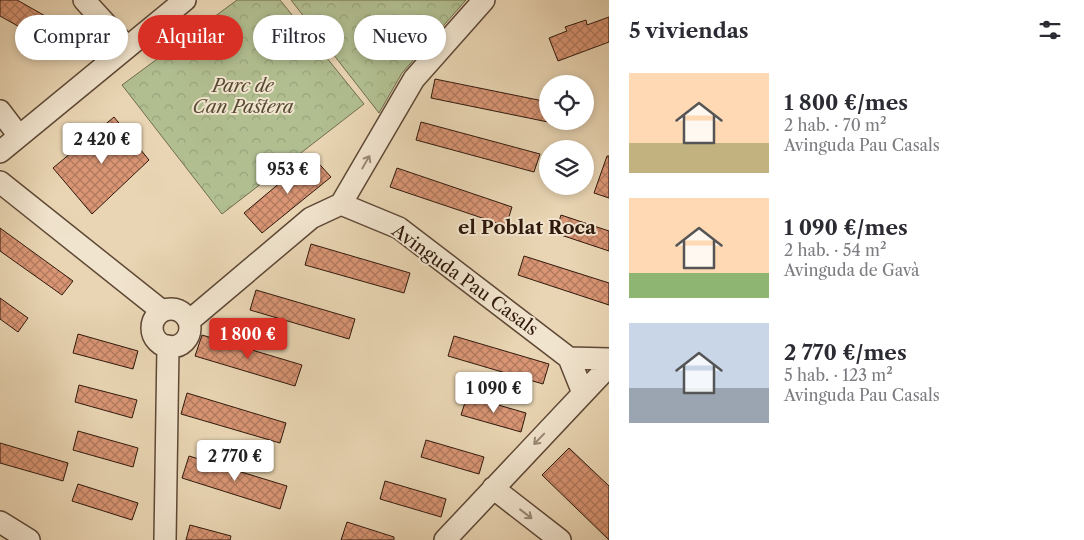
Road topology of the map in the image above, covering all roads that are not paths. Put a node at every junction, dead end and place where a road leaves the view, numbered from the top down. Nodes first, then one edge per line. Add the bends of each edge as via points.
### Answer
1 (84, 0) edge
2 (185, 0) edge
3 (484, 0) edge
4 (98, 15) edge
5 (128, 46) edge
6 (111, 60) edge
7 (0, 111) edge
8 (19, 136) junction
9 (0, 152) edge
10 (0, 182) edge
11 (341, 204) junction
12 (162, 311) junction
13 (189, 321) junction
14 (168, 346) junction
15 (569, 358) junction
16 (609, 359) edge
17 (609, 366) edge
18 (583, 393) junction
19 (492, 488) junction
20 (0, 522) edge
21 (29, 540) edge
22 (165, 540) edge
23 (445, 540) edge
24 (560, 540) edge

1 - 4 street
2 - 5 street
11 -> 3 street via 414,79
6 - 8 street
7 - 8 street
8 - 9 street
10 - 12 street
11 - 13 street via 311,218
11 - 15 street, Avinguda Pau Casals via 399,228
12 - 13 street via 178,310
12 - 14 street via 153,321 152,329 157,341
13 - 14 street via 190,329 185,341
14 - 22 street
15 - 16 street
15 - 18 street
17 - 18 street
18 -> 19 street
19 - 23 street
19 -> 24 street
20 - 21 street

